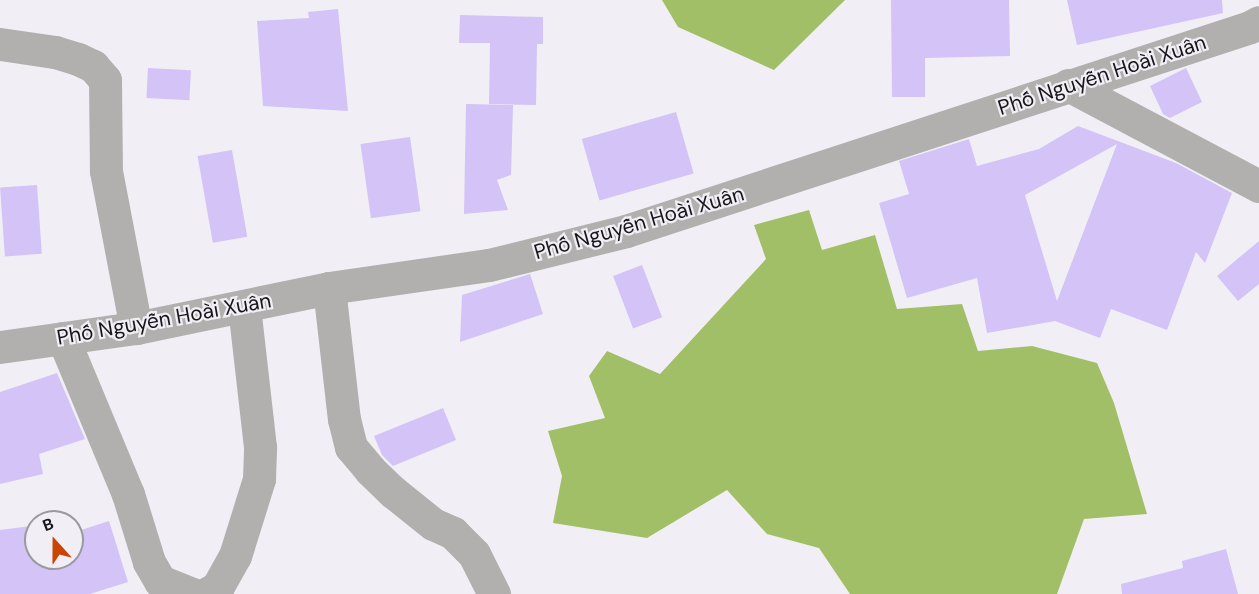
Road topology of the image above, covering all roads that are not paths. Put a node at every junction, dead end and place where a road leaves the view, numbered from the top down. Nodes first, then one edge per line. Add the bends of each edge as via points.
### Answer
1 (1259, 21) edge
2 (0, 44) edge
3 (1068, 85) junction
4 (1259, 186) edge
5 (329, 288) junction
6 (244, 306) junction
7 (136, 328) junction
8 (63, 338) junction
9 (0, 347) edge
10 (193, 594) edge
11 (206, 594) edge
12 (494, 594) edge

1 - 3 street, Phố Nguyễn Hoài Xuân via 1251,27
2 - 7 street via 78,59 93,66 105,80 106,171
3 - 4 street
3 - 5 street, Phố Nguyễn Hoài Xuân via 626,231 489,265
5 - 6 street, Phố Nguyễn Hoài Xuân
5 - 12 street via 344,419 351,447 393,492 433,524 453,534 474,554
6 - 7 street, Phố Nguyễn Hoài Xuân
6 - 11 street via 260,447 259,479 235,556 217,588
7 - 8 street, Phố Nguyễn Hoài Xuân
8 - 9 street, Phố Nguyễn Hoài Xuân
8 - 10 street via 128,494 149,562 160,581

